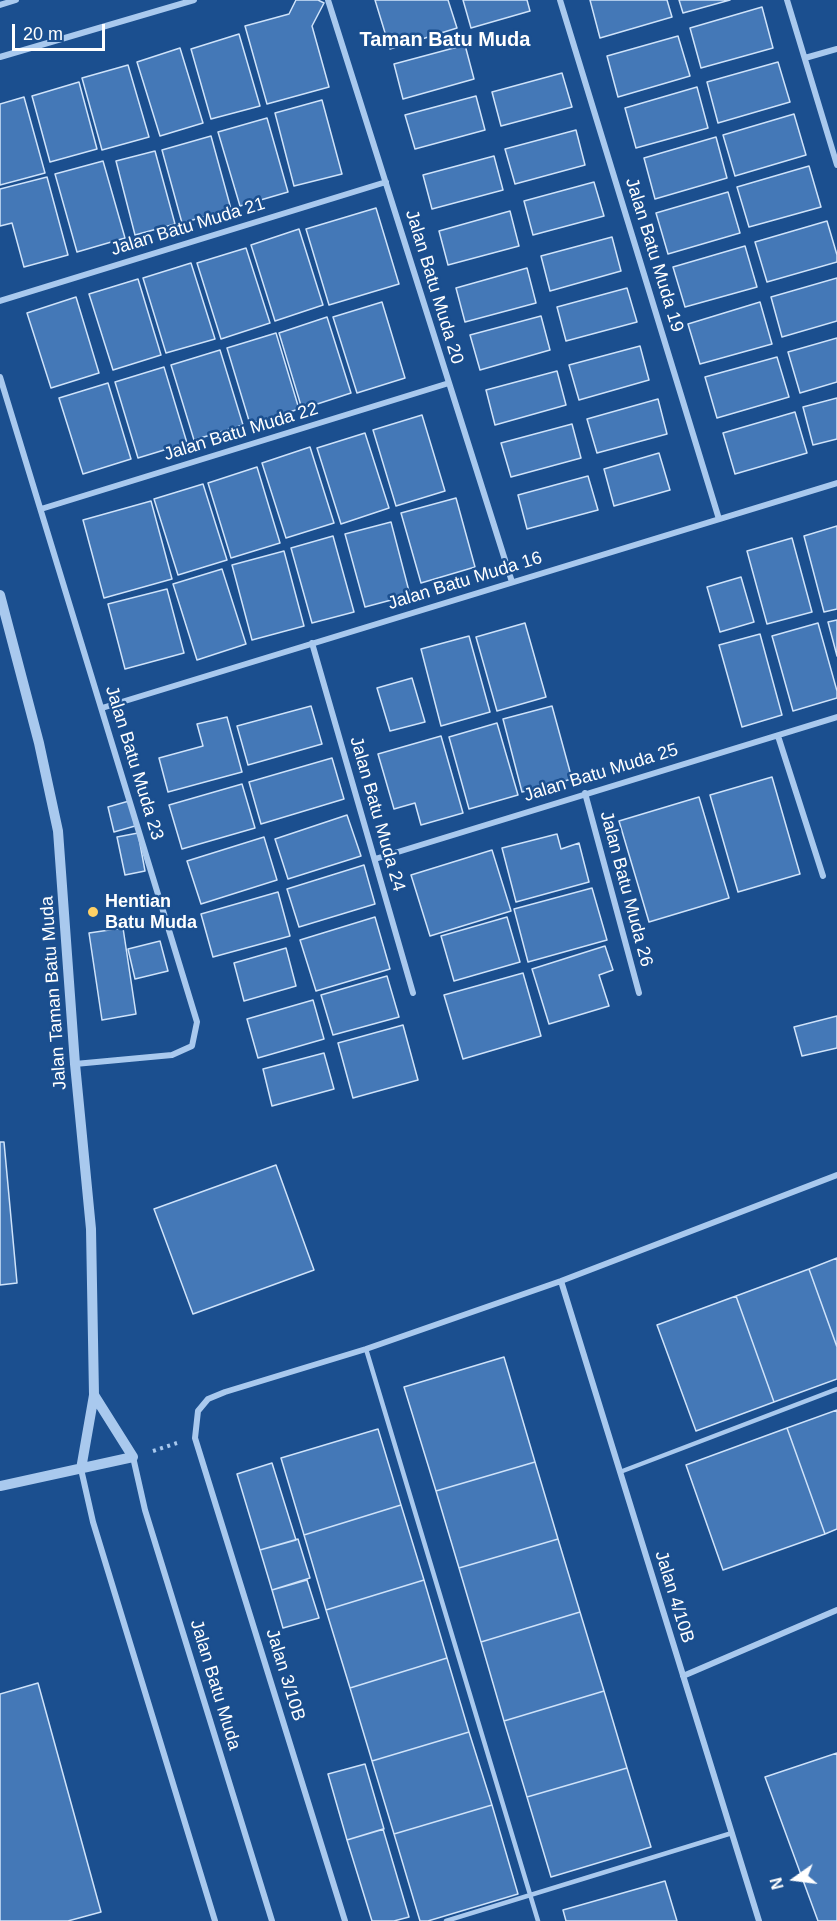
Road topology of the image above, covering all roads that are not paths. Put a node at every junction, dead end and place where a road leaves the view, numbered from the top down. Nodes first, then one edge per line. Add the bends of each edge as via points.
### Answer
1 (16, 0) edge
2 (194, 0) edge
3 (328, 0) edge
4 (560, 0) edge
5 (787, 0) edge
6 (0, 5) edge
7 (837, 49) edge
8 (0, 57) edge
9 (805, 58) junction
10 (837, 165) edge
11 (386, 182) junction
12 (0, 301) edge
13 (0, 377) edge
14 (449, 383) junction
15 (837, 483) edge
16 (41, 509) junction
17 (719, 519) junction
18 (512, 582) junction
19 (0, 595) edge
20 (312, 643) junction
21 (102, 708) junction
22 (837, 717) edge
23 (778, 735) junction
24 (585, 793) junction
25 (375, 859) junction
26 (823, 876) dead end
27 (413, 993) dead end
28 (639, 993) dead end
29 (75, 1064) junction
30 (837, 1175) edge
31 (561, 1281) junction
32 (366, 1348) junction
33 (837, 1389) edge
34 (94, 1395) junction
35 (132, 1457) junction
36 (81, 1468) junction
37 (620, 1472) junction
38 (0, 1486) edge
39 (837, 1610) edge
40 (683, 1676) junction
41 (732, 1833) junction
42 (530, 1895) junction
43 (214, 1921) edge
44 (272, 1921) edge
45 (345, 1921) edge
46 (446, 1921) edge
47 (538, 1921) edge
48 (759, 1921) edge

1 - 6 street
2 - 8 street
3 - 11 street, Jalan Batu Muda 20
4 - 17 street, Jalan Batu Muda 19
5 - 9 street
7 - 9 street
9 - 10 street
11 - 12 street, Jalan Batu Muda 21
11 - 14 street, Jalan Batu Muda 20
13 - 16 street, Jalan Batu Muda 23
14 - 16 street, Jalan Batu Muda 22
14 - 18 street, Jalan Batu Muda 20
15 - 17 street, Jalan Batu Muda 16
16 - 21 street, Jalan Batu Muda 23
17 - 18 street, Jalan Batu Muda 16
18 - 20 street, Jalan Batu Muda 16
19 - 29 street, Jalan Taman Batu Muda via 58,831
20 - 21 street, Jalan Batu Muda 16
20 - 25 street, Jalan Batu Muda 24
21 - 29 street, Jalan Batu Muda 23 via 197,1022 192,1046 172,1055
22 - 23 street, Jalan Batu Muda 25
23 - 24 street, Jalan Batu Muda 25
23 - 26 street
24 - 25 street, Jalan Batu Muda 25
24 - 28 street, Jalan Batu Muda 26
25 - 27 street, Jalan Batu Muda 24
29 - 34 street, Jalan Taman Batu Muda via 91,1229
30 - 31 street
31 - 32 street
31 - 37 street, Jalan 4/10B
32 - 42 lane
32 - 45 street, Jalan 3/10B via 208,1399 198,1411 195,1438
33 - 37 lane
34 - 35 street
34 - 36 street, Jalan Taman Batu Muda
35 - 36 street
35 - 44 street, Jalan Batu Muda
36 - 38 street
36 - 43 street via 93,1522
37 - 40 street, Jalan 4/10B
39 - 40 street
40 - 41 street, Jalan 4/10B
41 - 42 lane
41 - 48 street, Jalan 4/10B
42 - 46 lane
42 - 47 lane

